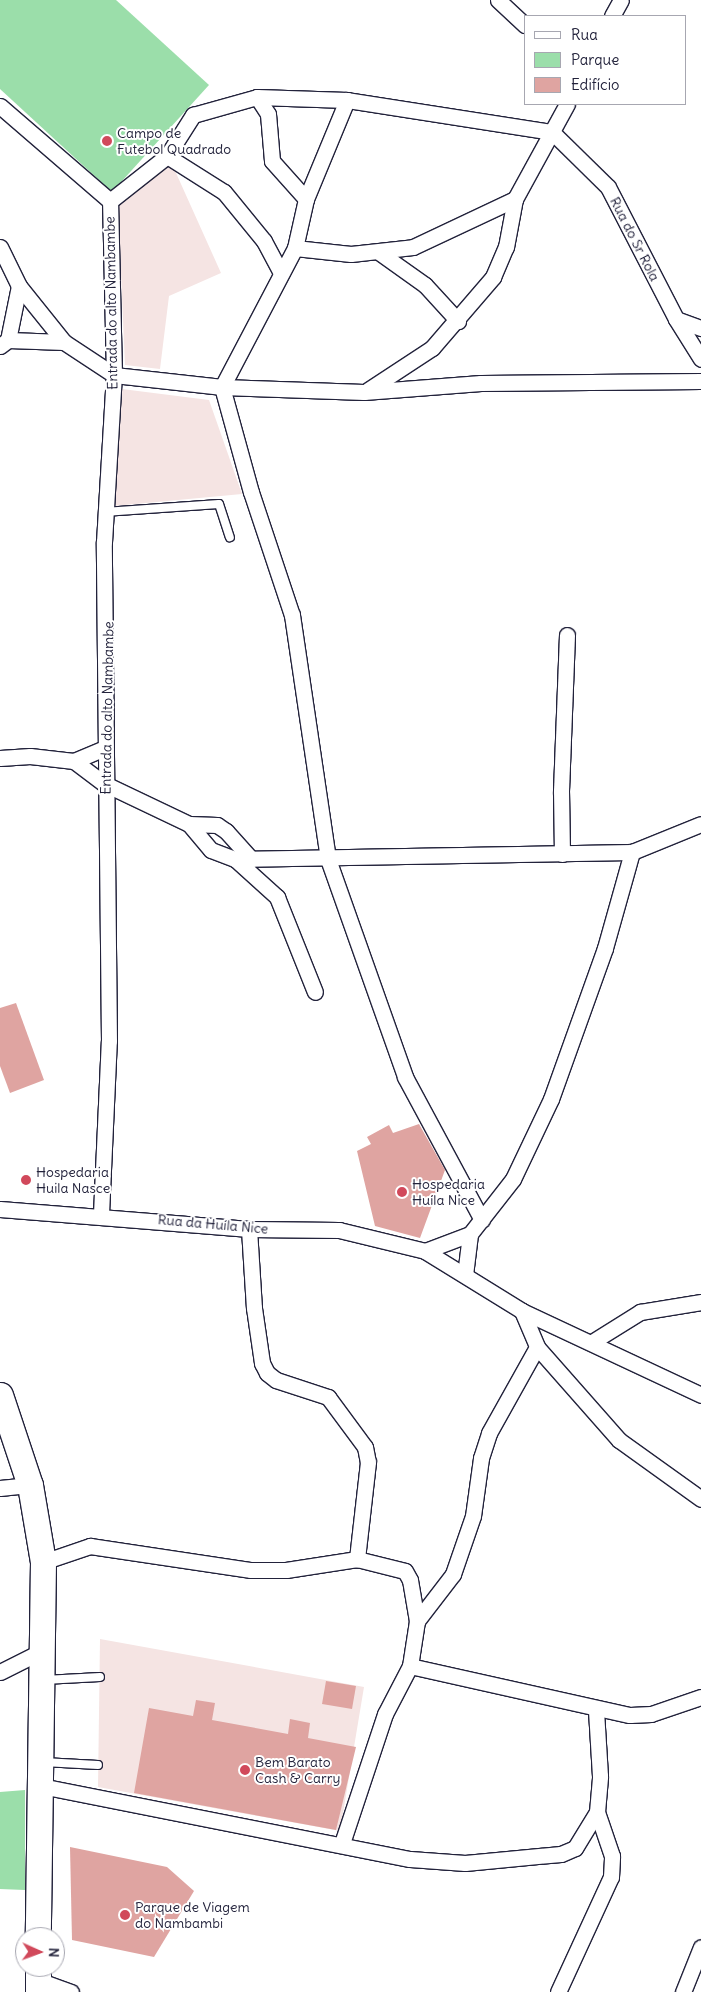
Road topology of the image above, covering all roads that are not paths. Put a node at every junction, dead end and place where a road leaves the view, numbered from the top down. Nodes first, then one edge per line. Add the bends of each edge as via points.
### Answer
1 (498, 0) edge
2 (620, 0) edge
3 (612, 15) edge
4 (524, 24) edge
5 (257, 97) junction
6 (347, 100) junction
7 (566, 105) edge
8 (0, 106) edge
9 (552, 132) junction
10 (167, 156) junction
11 (306, 199) junction
12 (515, 199) junction
13 (110, 201) junction
14 (0, 247) edge
15 (295, 248) junction
16 (380, 253) junction
17 (280, 271) junction
18 (19, 286) junction
19 (676, 319) junction
20 (458, 321) junction
21 (701, 328) edge
22 (64, 342) junction
23 (4, 343) edge
24 (701, 359) edge
25 (114, 375) junction
26 (701, 381) edge
27 (222, 387) junction
28 (364, 392) junction
29 (104, 512) junction
30 (230, 537) dead end
31 (568, 635) dead end
32 (104, 748) junction
33 (0, 758) edge
34 (74, 761) junction
35 (105, 784) junction
36 (189, 824) junction
37 (701, 824) edge
38 (632, 852) junction
39 (562, 854) junction
40 (251, 858) junction
41 (235, 859) junction
42 (328, 859) junction
43 (315, 992) dead end
44 (0, 1209) edge
45 (100, 1214) junction
46 (482, 1220) junction
47 (249, 1229) junction
48 (470, 1234) junction
49 (425, 1251) junction
50 (465, 1275) junction
51 (701, 1302) edge
52 (522, 1311) junction
53 (592, 1342) junction
54 (536, 1347) junction
55 (0, 1394) edge
56 (701, 1395) edge
57 (30, 1485) junction
58 (0, 1488) edge
59 (701, 1499) edge
60 (357, 1559) junction
61 (43, 1562) junction
62 (416, 1620) junction
63 (44, 1650) junction
64 (410, 1666) junction
65 (0, 1672) edge
66 (100, 1677) dead end
67 (43, 1680) junction
68 (701, 1697) edge
69 (596, 1710) junction
70 (98, 1765) dead end
71 (41, 1774) junction
72 (597, 1812) junction
73 (342, 1843) junction
74 (38, 1927) edge
75 (701, 1947) edge
76 (38, 1980) edge
77 (71, 1992) edge
78 (558, 1992) edge
79 (683, 1992) edge

1 - 4 street
2 - 3 street
5 - 6 street
5 - 10 street via 193,115
5 - 11 street via 268,114 272,160
6 - 9 street
6 - 11 street
7 - 9 street
8 - 13 street
9 - 12 street
9 - 19 street, Rua do Sr Rola via 608,187
10 - 13 street
10 - 17 street via 224,192 264,241
11 - 15 street
12 - 16 street via 413,247
12 - 20 street via 506,247 494,277
13 - 25 street, Entrada do alto Nambambe
14 - 18 street
15 - 16 street
15 - 17 street
16 - 20 street via 425,285
17 - 27 street via 270,301
18 - 22 street
18 - 23 street
19 - 21 street
19 - 24 street, Rua do Sr Rola
20 - 28 street via 432,348
22 - 23 street
22 - 25 street
25 - 27 street
25 - 29 street, Entrada do alto Nambambe
26 - 28 street via 481,383
27 - 28 street
27 - 42 street via 251,492 292,616
29 - 30 lane via 219,504
29 - 32 street, Entrada do alto Nambambe via 108,611
31 - 39 street via 560,791
32 - 34 street
32 - 35 street, Entrada do alto Nambambe
33 - 34 street via 30,756
34 - 35 street
35 - 36 street
35 - 45 street, Entrada do alto Nambambe via 109,1041
36 - 40 street via 221,828
36 - 41 street via 211,850
37 - 38 street
38 - 39 street
38 - 46 street via 606,948 551,1099 513,1179
39 - 42 street
40 - 41 street
40 - 42 street
41 - 43 street via 277,897
42 - 46 street via 405,1077
44 - 45 street, Rua da Huíla Nice
45 - 47 street, Rua da Huíla Nice
46 - 48 street
47 - 49 street, Rua da Huíla Nice via 339,1230
47 - 60 street via 254,1308 262,1363 267,1373 276,1380 328,1397 365,1447 368,1462
48 - 49 street
48 - 50 street
49 - 50 street, Rua da Huíla Nice
50 - 52 street, Rua da Huíla Nice
51 - 53 street via 640,1312
52 - 53 street, Rua da Huíla Nice
52 - 54 street
53 - 56 street, Rua da Huíla Nice
54 - 59 street via 619,1440
54 - 62 street via 489,1433 481,1458 474,1516 453,1574
55 - 57 main road
57 - 58 street
57 - 61 main road
60 - 61 street via 286,1570 251,1570 90,1546
60 - 62 street via 405,1571 410,1580
61 - 63 main road
62 - 64 street
63 - 65 street
63 - 67 main road
64 - 69 street
64 - 73 street via 385,1714
66 - 67 lane
67 - 71 main road
68 - 69 street via 651,1714 630,1715
69 - 72 street via 600,1776
70 - 71 lane
71 - 73 street
71 - 74 main road
72 - 73 street via 575,1848 561,1854 466,1863 410,1859
72 - 78 street via 612,1856 611,1877
75 - 79 street
76 - 77 street

